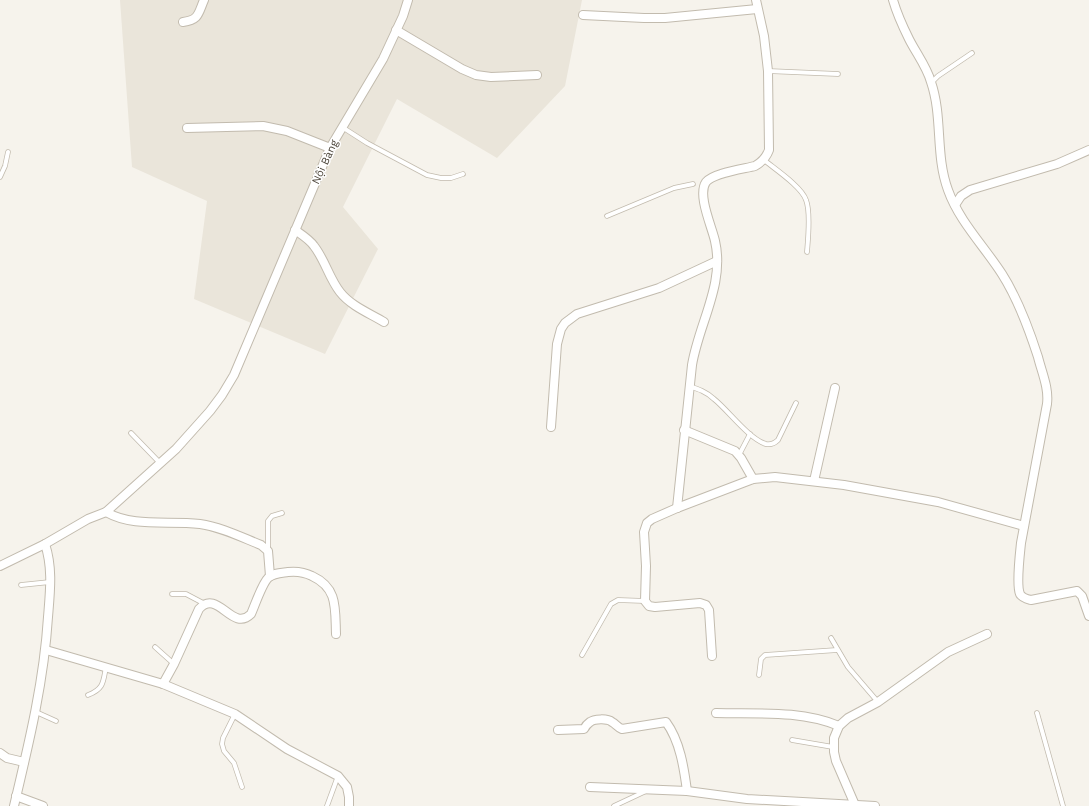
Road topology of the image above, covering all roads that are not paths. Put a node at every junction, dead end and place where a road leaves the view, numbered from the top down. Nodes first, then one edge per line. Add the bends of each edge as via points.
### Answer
1 (204, 0) edge
2 (408, 0) edge
3 (756, 0) edge
4 (893, 0) edge
5 (757, 9) junction
6 (583, 15) dead end
7 (183, 22) dead end
8 (396, 30) junction
9 (972, 53) dead end
10 (768, 71) junction
11 (838, 74) dead end
12 (537, 75) dead end
13 (931, 82) junction
14 (342, 127) junction
15 (187, 128) dead end
16 (330, 148) junction
17 (1089, 150) edge
18 (8, 152) dead end
19 (764, 160) junction
20 (463, 174) dead end
21 (0, 177) edge
22 (693, 184) dead end
23 (954, 205) junction
24 (607, 216) dead end
25 (295, 230) junction
26 (808, 252) dead end
27 (717, 261) junction
28 (384, 322) dead end
29 (689, 386) junction
30 (835, 388) dead end
31 (796, 403) dead end
32 (551, 427) dead end
33 (684, 430) junction
34 (131, 433) dead end
35 (750, 434) junction
36 (739, 455) junction
37 (160, 463) junction
38 (753, 479) junction
39 (814, 481) junction
40 (677, 508) junction
41 (106, 512) junction
42 (282, 512) dead end
43 (1024, 526) junction
44 (45, 544) junction
45 (268, 551) junction
46 (0, 566) edge
47 (270, 576) junction
48 (51, 582) junction
49 (21, 585) dead end
50 (172, 594) dead end
51 (645, 598) junction
52 (205, 604) junction
53 (1089, 616) edge
54 (336, 634) dead end
55 (987, 634) dead end
56 (831, 638) dead end
57 (155, 647) dead end
58 (46, 650) junction
59 (837, 650) junction
60 (582, 655) dead end
61 (712, 656) dead end
62 (174, 664) junction
63 (106, 667) junction
64 (759, 675) dead end
65 (163, 684) junction
66 (88, 695) dead end
67 (878, 702) junction
68 (36, 712) junction
69 (716, 713) dead end
70 (1037, 713) dead end
71 (235, 714) junction
72 (56, 721) dead end
73 (840, 726) junction
74 (558, 730) dead end
75 (792, 740) dead end
76 (833, 746) junction
77 (0, 753) edge
78 (24, 762) junction
79 (338, 776) junction
80 (242, 787) dead end
81 (590, 788) dead end
82 (648, 790) junction
83 (687, 791) junction
84 (16, 796) junction
85 (747, 799) junction
86 (856, 805) edge
87 (14, 806) edge
88 (43, 806) edge
89 (327, 806) edge
90 (350, 806) edge
91 (614, 806) edge
92 (741, 806) edge
93 (875, 806) edge
94 (1063, 806) edge

1 - 7 street via 198,16
2 - 8 street, Nội Bàng
3 - 5 street
4 - 13 street
5 - 6 street via 665,18
5 - 10 street via 764,36
8 - 12 street via 476,75
8 - 14 street, Nội Bàng via 383,59
9 - 13 lane
10 - 11 lane
10 - 19 street via 770,145
13 - 23 street via 936,103 942,167
14 - 16 street, Nội Bàng
14 - 20 lane via 427,175 451,178
15 - 16 street via 263,126 287,131
16 - 25 street, Nội Bàng
17 - 23 street via 1044,168 970,190
18 - 21 lane
19 - 26 lane via 800,191 806,200
19 - 27 street via 755,166 714,177 703,183 703,199 715,242
22 - 24 lane via 674,188
23 - 43 street via 1010,288 1046,384 1048,404
25 - 28 street via 315,246 343,296 353,305
25 - 37 street, Nội Bàng via 234,375 210,411
27 - 29 street via 716,286 696,346
27 - 32 street via 659,288 577,314 566,323 558,335
29 - 33 street
29 - 35 lane via 710,395
30 - 39 street
31 - 35 lane via 776,442 765,443
33 - 36 street
33 - 40 street
34 - 37 lane
35 - 36 lane
36 - 38 street
37 - 41 street, Nội Bàng
38 - 39 street via 775,477
38 - 40 street
39 - 43 street via 938,502
40 - 51 street via 652,519 645,526
41 - 44 street, Nội Bàng via 75,526
41 - 45 street via 131,521 206,525 261,545
42 - 45 lane via 272,516 268,521
43 - 53 street via 1019,562 1019,591 1022,596 1031,600 1077,591 1082,596
44 - 46 street, Nội Bàng
44 - 48 street
45 - 47 street
47 - 52 street via 251,614 246,618 237,618 214,604
47 - 54 street via 300,571 324,583 334,598
48 - 49 lane
48 - 58 street
50 - 52 lane via 186,594
51 - 60 lane via 618,600 611,604
51 - 61 street via 649,606 655,607 705,603 709,610
52 - 62 street via 200,609
55 - 67 street via 948,652
56 - 59 lane
57 - 62 lane
58 - 63 street
58 - 68 street
59 - 64 lane via 765,655 761,659
59 - 67 lane
62 - 65 street
63 - 65 street
63 - 66 lane via 102,685 96,692
65 - 71 street
67 - 73 street via 848,718
68 - 72 lane
68 - 78 street
69 - 73 street via 800,715
70 - 94 lane
71 - 79 street via 287,749
71 - 80 lane via 222,744 224,751 234,763
73 - 76 street
74 - 83 street via 584,730 594,720 611,721 622,729 666,722 684,767
75 - 76 lane
76 - 86 street via 836,761
77 - 78 street
78 - 84 street
79 - 89 lane
79 - 90 street via 347,787
81 - 82 street
82 - 83 street
82 - 91 lane
83 - 85 street
84 - 87 street
84 - 88 street
85 - 86 street
85 - 92 street
86 - 93 street

